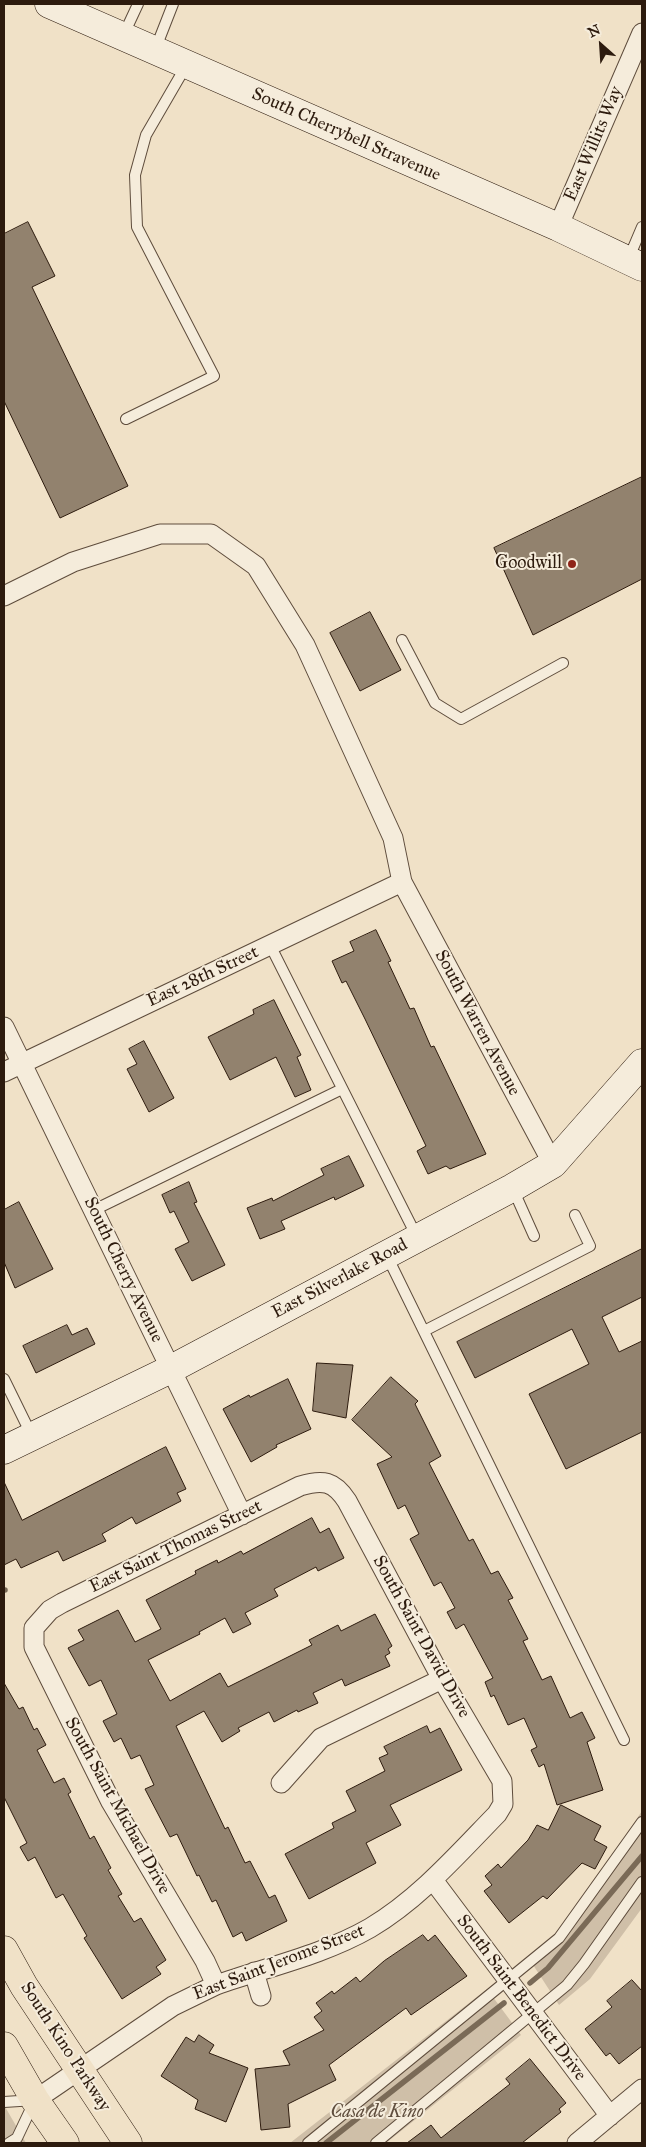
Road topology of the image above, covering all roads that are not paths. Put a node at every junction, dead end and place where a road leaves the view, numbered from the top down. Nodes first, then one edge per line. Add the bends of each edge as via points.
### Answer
1 (52, 4) edge
2 (138, 4) edge
3 (173, 4) edge
4 (642, 33) edge
5 (122, 37) junction
6 (155, 51) junction
7 (186, 65) junction
8 (558, 227) junction
9 (642, 227) edge
10 (635, 264) edge
11 (126, 419) dead end
12 (4, 596) edge
13 (402, 640) dead end
14 (563, 663) dead end
15 (402, 882) junction
16 (270, 945) junction
17 (4, 1027) edge
18 (642, 1063) edge
19 (22, 1064) junction
20 (4, 1072) edge
21 (342, 1089) junction
22 (553, 1164) junction
23 (512, 1188) junction
24 (94, 1210) junction
25 (575, 1215) dead end
26 (534, 1236) dead end
27 (417, 1238) junction
28 (387, 1255) junction
29 (424, 1330) junction
30 (171, 1369) junction
31 (4, 1380) edge
32 (32, 1436) junction
33 (4, 1450) edge
34 (323, 1474) joint
35 (242, 1515) junction
36 (32, 1622) joint
37 (442, 1679) junction
38 (624, 1740) dead end
39 (281, 1783) dead end
40 (503, 1804) joint
41 (642, 1822) edge
42 (432, 1880) junction
43 (642, 1882) edge
44 (4, 1950) edge
45 (254, 1972) junction
46 (508, 1980) junction
47 (216, 1985) junction
48 (261, 1996) dead end
49 (534, 2014) junction
50 (4, 2046) edge
51 (78, 2070) junction
52 (642, 2090) edge
53 (35, 2100) junction
54 (4, 2102) edge
55 (610, 2116) junction
56 (9, 2143) edge
57 (65, 2143) edge
58 (128, 2143) edge
59 (308, 2143) edge
60 (376, 2143) edge
61 (577, 2143) edge

1 - 5 street, South Cherrybell Stravenue
2 - 5 lane
3 - 6 lane
4 - 8 street, East Willits Way
5 - 6 street, South Cherrybell Stravenue
6 - 7 street, South Cherrybell Stravenue
7 - 8 street, South Cherrybell Stravenue
7 - 11 lane via 146,135 135,175 137,226 214,376
8 - 10 street, South Cherrybell Stravenue
9 - 10 lane
12 - 15 street, South Warren Avenue via 72,562 160,534 211,534 256,566 305,645 393,838
13 - 14 lane via 435,702 461,719
15 - 16 street, East 28th Street
15 - 22 street, South Warren Avenue
16 - 19 street, East 28th Street
16 - 21 lane
17 - 19 street, South Cherry Avenue
18 - 22 street, East Silverlake Road
19 - 20 street, East 28th Street
19 - 24 street, South Cherry Avenue
21 - 24 lane
21 - 27 lane
22 - 23 street, East Silverlake Road
23 - 26 lane
23 - 27 street, East Silverlake Road
24 - 30 street, South Cherry Avenue
25 - 29 lane via 590,1246
27 - 28 street, East Silverlake Road
28 - 29 lane
28 - 30 street, East Silverlake Road
29 - 38 lane
30 - 32 street, East Silverlake Road
30 - 35 street, South Cherry Avenue
31 - 32 lane
32 - 33 street, East Silverlake Road
34 - 35 street, East Saint Thomas Street
34 - 37 street, South Saint David Drive via 348,1501
35 - 36 street, East Saint Thomas Street via 62,1603
36 - 47 street, South Saint Michael Drive via 34,1647 111,1802
37 - 39 street via 321,1738
37 - 40 street, South Saint David Drive via 502,1780
40 - 42 street, East Saint Jerome Street
41 - 46 lane via 559,1938
42 - 45 street, East Saint Jerome Street via 370,1928 323,1949
42 - 46 street, South Saint Benedict Drive
43 - 49 lane via 567,1985
44 - 51 main road, South Kino Parkway
45 - 47 street, East Saint Jerome Street
45 - 48 street
46 - 49 street, South Saint Benedict Drive
46 - 59 lane
47 - 51 street, East Saint Jerome Street via 173,2006
49 - 55 street, South Saint Benedict Drive
49 - 60 lane
50 - 53 main road
51 - 53 street, East Saint Jerome Street
51 - 58 main road, South Kino Parkway
52 - 55 street
53 - 54 lane
53 - 56 lane via 17,2138
53 - 57 main road
55 - 61 street

